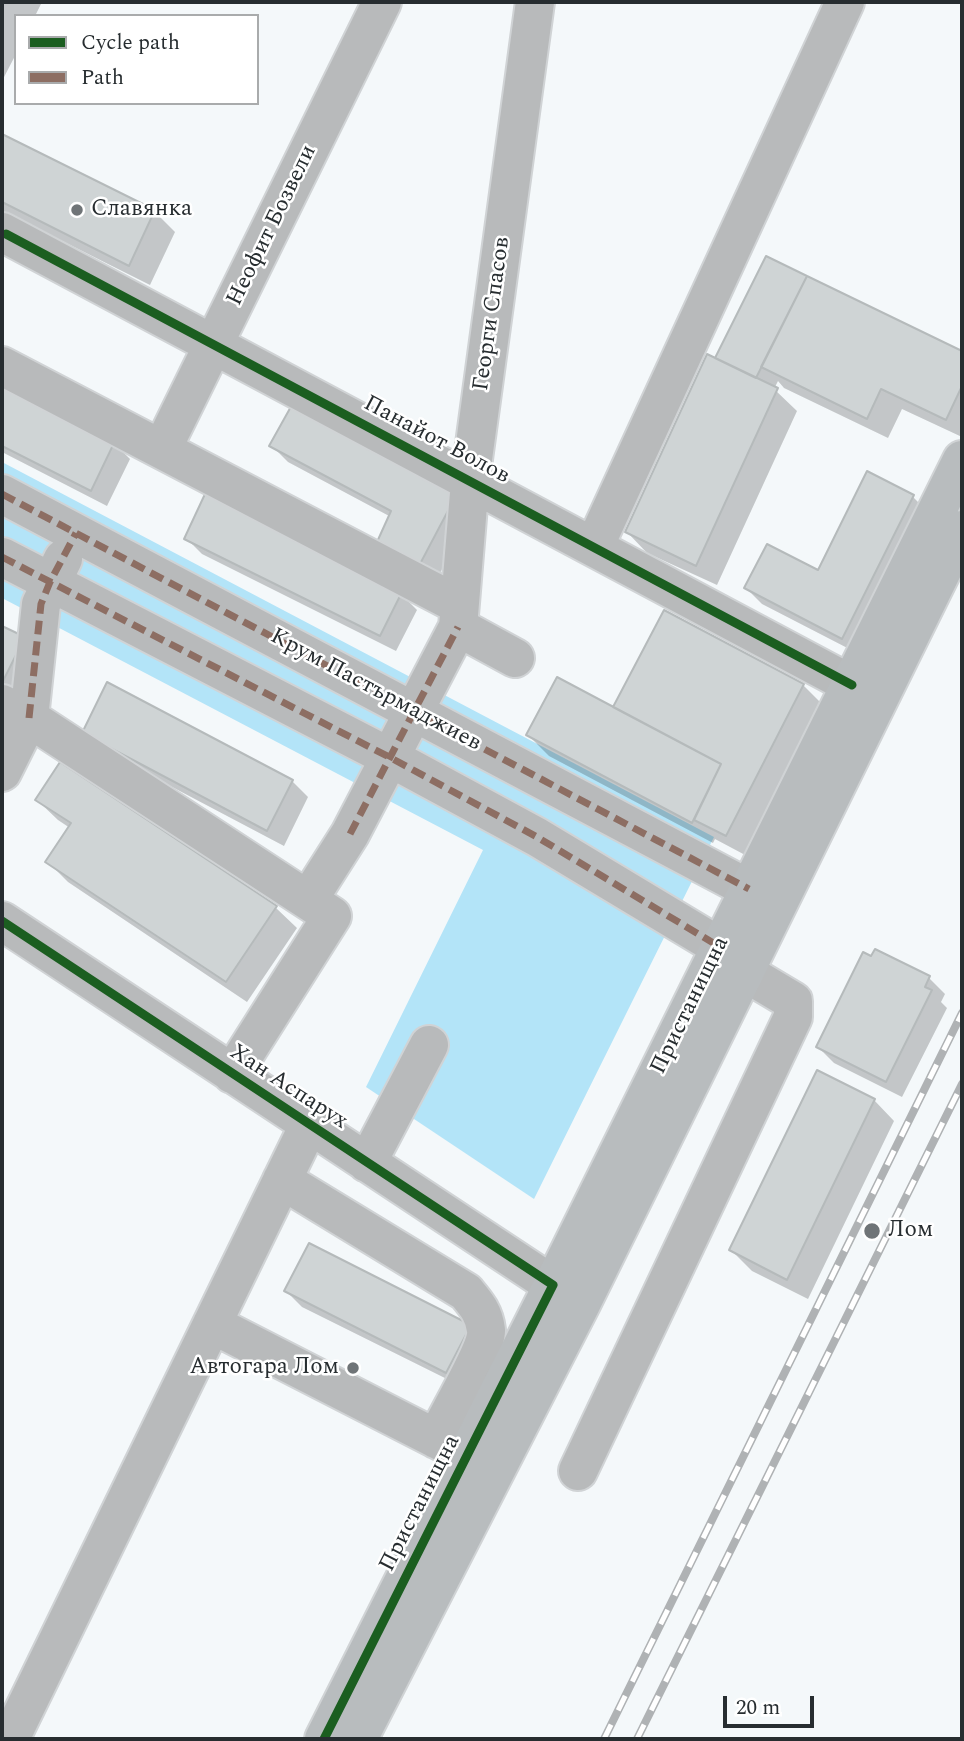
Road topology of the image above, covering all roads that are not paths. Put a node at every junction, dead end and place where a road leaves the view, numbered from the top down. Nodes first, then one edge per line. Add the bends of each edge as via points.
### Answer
1 (382, 2) edge
2 (535, 2) edge
3 (845, 2) edge
4 (4, 233) edge
5 (214, 345) junction
6 (2, 366) edge
7 (162, 449) junction
8 (962, 460) edge
9 (470, 481) junction
10 (2, 494) edge
11 (962, 530) edge
12 (76, 533) junction
13 (594, 547) junction
14 (2, 557) edge
15 (50, 582) junction
16 (459, 616) junction
17 (515, 658) dead end
18 (852, 685) junction
19 (16, 711) edge
20 (415, 712) junction
21 (391, 758) junction
22 (2, 772) edge
23 (749, 889) junction
24 (308, 900) junction
25 (2, 921) edge
26 (720, 947) junction
27 (746, 973) junction
28 (429, 1045) dead end
29 (232, 1074) junction
30 (309, 1125) junction
31 (367, 1163) junction
32 (282, 1180) junction
33 (567, 1295) junction
34 (212, 1324) junction
35 (452, 1447) junction
36 (578, 1471) dead end
37 (10, 1739) edge
38 (324, 1739) edge
39 (358, 1739) edge

1 - 5 street, Неофит Бозвели
2 - 9 street, Георги Спасов
3 - 13 street
4 - 5 street, Панайот Волов
5 - 7 street, Неофит Бозвели
5 - 9 street, Панайот Волов
6 - 7 street
7 - 16 street
8 - 18 main road, Пристанищна
9 - 13 street, Панайот Волов
9 - 16 street, Георги Спасов
10 - 12 street, Крум Пастърмаджиев
11 - 27 main road, Пристанищна
12 - 15 street
12 - 20 street, Крум Пастърмаджиев
13 - 18 street, Панайот Волов
14 - 15 street
15 - 19 street
15 - 21 street
16 - 17 street
16 - 20 street
18 - 23 main road, Пристанищна
19 - 22 street
19 - 24 street
20 - 21 street
20 - 23 street, Крум Пастърмаджиев
21 - 24 street
21 - 26 street via 537,837
23 - 26 main road, Пристанищна
24 - 29 street via 332,916
25 - 29 street, Хан Аспарух
26 - 33 main road, Пристанищна
27 - 33 main road, Пристанищна
27 - 36 street via 793,1001 793,1017
28 - 31 street
29 - 30 street, Хан Аспарух
30 - 31 street, Хан Аспарух
30 - 32 street
31 - 33 street, Хан Аспарух
32 - 34 street
32 - 35 street via 466,1292 482,1311 487,1333
33 - 35 main road, Пристанищна
33 - 39 main road, Пристанищна
34 - 35 street
34 - 37 street
35 - 38 main road, Пристанищна

